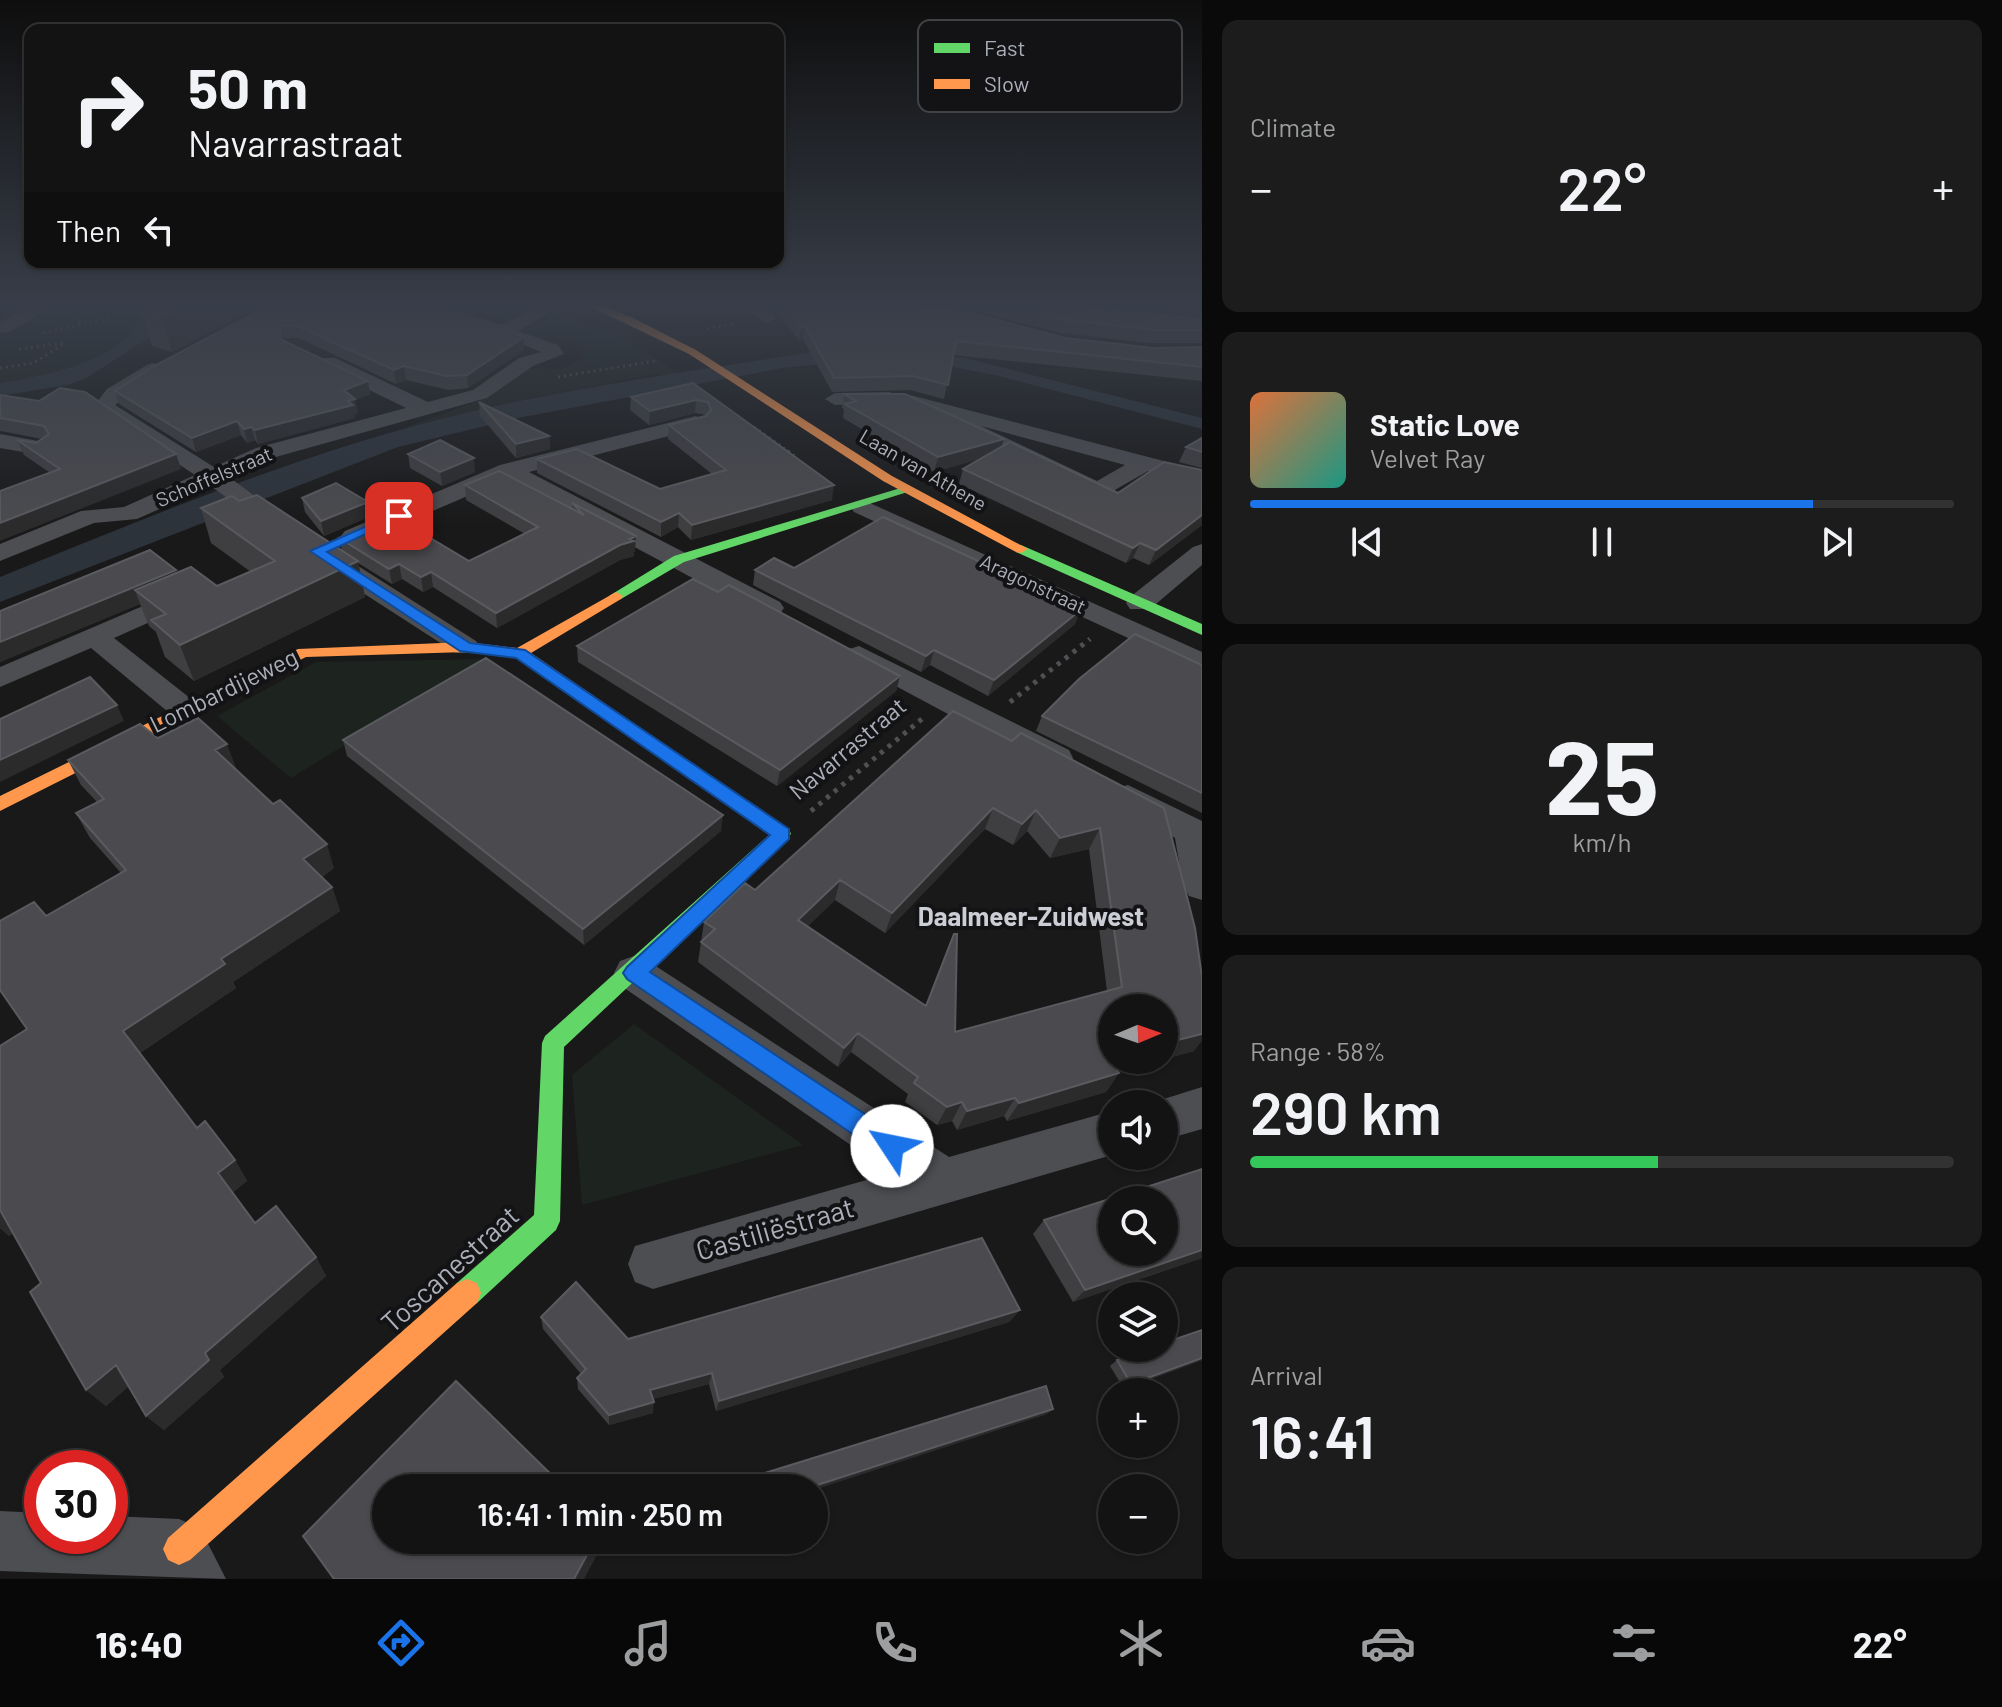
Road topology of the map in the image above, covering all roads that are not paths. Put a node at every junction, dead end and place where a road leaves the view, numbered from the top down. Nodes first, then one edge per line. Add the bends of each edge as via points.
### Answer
1 (138, 380) edge
2 (365, 380) edge
3 (500, 380) edge
4 (736, 380) edge
5 (835, 399) dead end
6 (910, 401) junction
7 (428, 410) junction
8 (696, 422) edge
9 (0, 441) edge
10 (41, 448) edge
11 (1145, 463) junction
12 (508, 470) junction
13 (1202, 478) edge
14 (219, 480) junction
15 (908, 490) junction
16 (863, 507) junction
17 (317, 551) junction
18 (1202, 552) edge
19 (0, 553) edge
20 (679, 559) junction
21 (200, 590) edge
22 (1140, 603) junction
23 (791, 619) edge
24 (1202, 630) edge
25 (95, 637) junction
26 (833, 641) edge
27 (466, 647) junction
28 (520, 653) junction
29 (1202, 663) edge
30 (0, 678) edge
31 (184, 709) junction
32 (0, 804) edge
33 (1202, 886) edge
34 (634, 973) junction
35 (1202, 1108) edge
36 (1178, 1115) edge
37 (1098, 1137) edge
38 (944, 1181) junction
39 (653, 1264) dead end
40 (0, 1541) edge
41 (188, 1564) edge

1 - 14 street via 114,393 103,407
2 - 7 street
3 - 7 street, Schoffelstraat via 480,394
4 - 15 street, Laan van Athene
5 - 6 street
6 - 11 street
6 - 11 street via 1098,490
7 - 14 street, Schoffelstraat via 264,453
8 - 12 street
9 - 10 street
11 - 13 street
12 - 17 street
12 - 20 street
14 - 17 street
14 - 19 street, Schoffelstraat via 128,514 90,516
15 - 16 street
15 - 22 street, Laan van Athene
16 - 20 street
16 - 29 street, Aragonstraat
17 - 27 street
18 - 22 street
20 - 23 street
20 - 28 street
21 - 25 street
22 - 24 street, Laan van Athene
25 - 30 street
25 - 31 street
26 - 33 street via 1191,831
27 - 28 street, Lombardijeweg
27 - 31 street, Lombardijeweg via 303,652
28 - 34 street, Navarrastraat via 782,834
31 - 32 street, Lombardijeweg
34 - 38 street
34 - 41 street, Toscanestraat via 553,1043 547,1221
35 - 36 street
37 - 38 street, Castiliëstraat
38 - 39 street, Castiliëstraat
40 - 41 street

